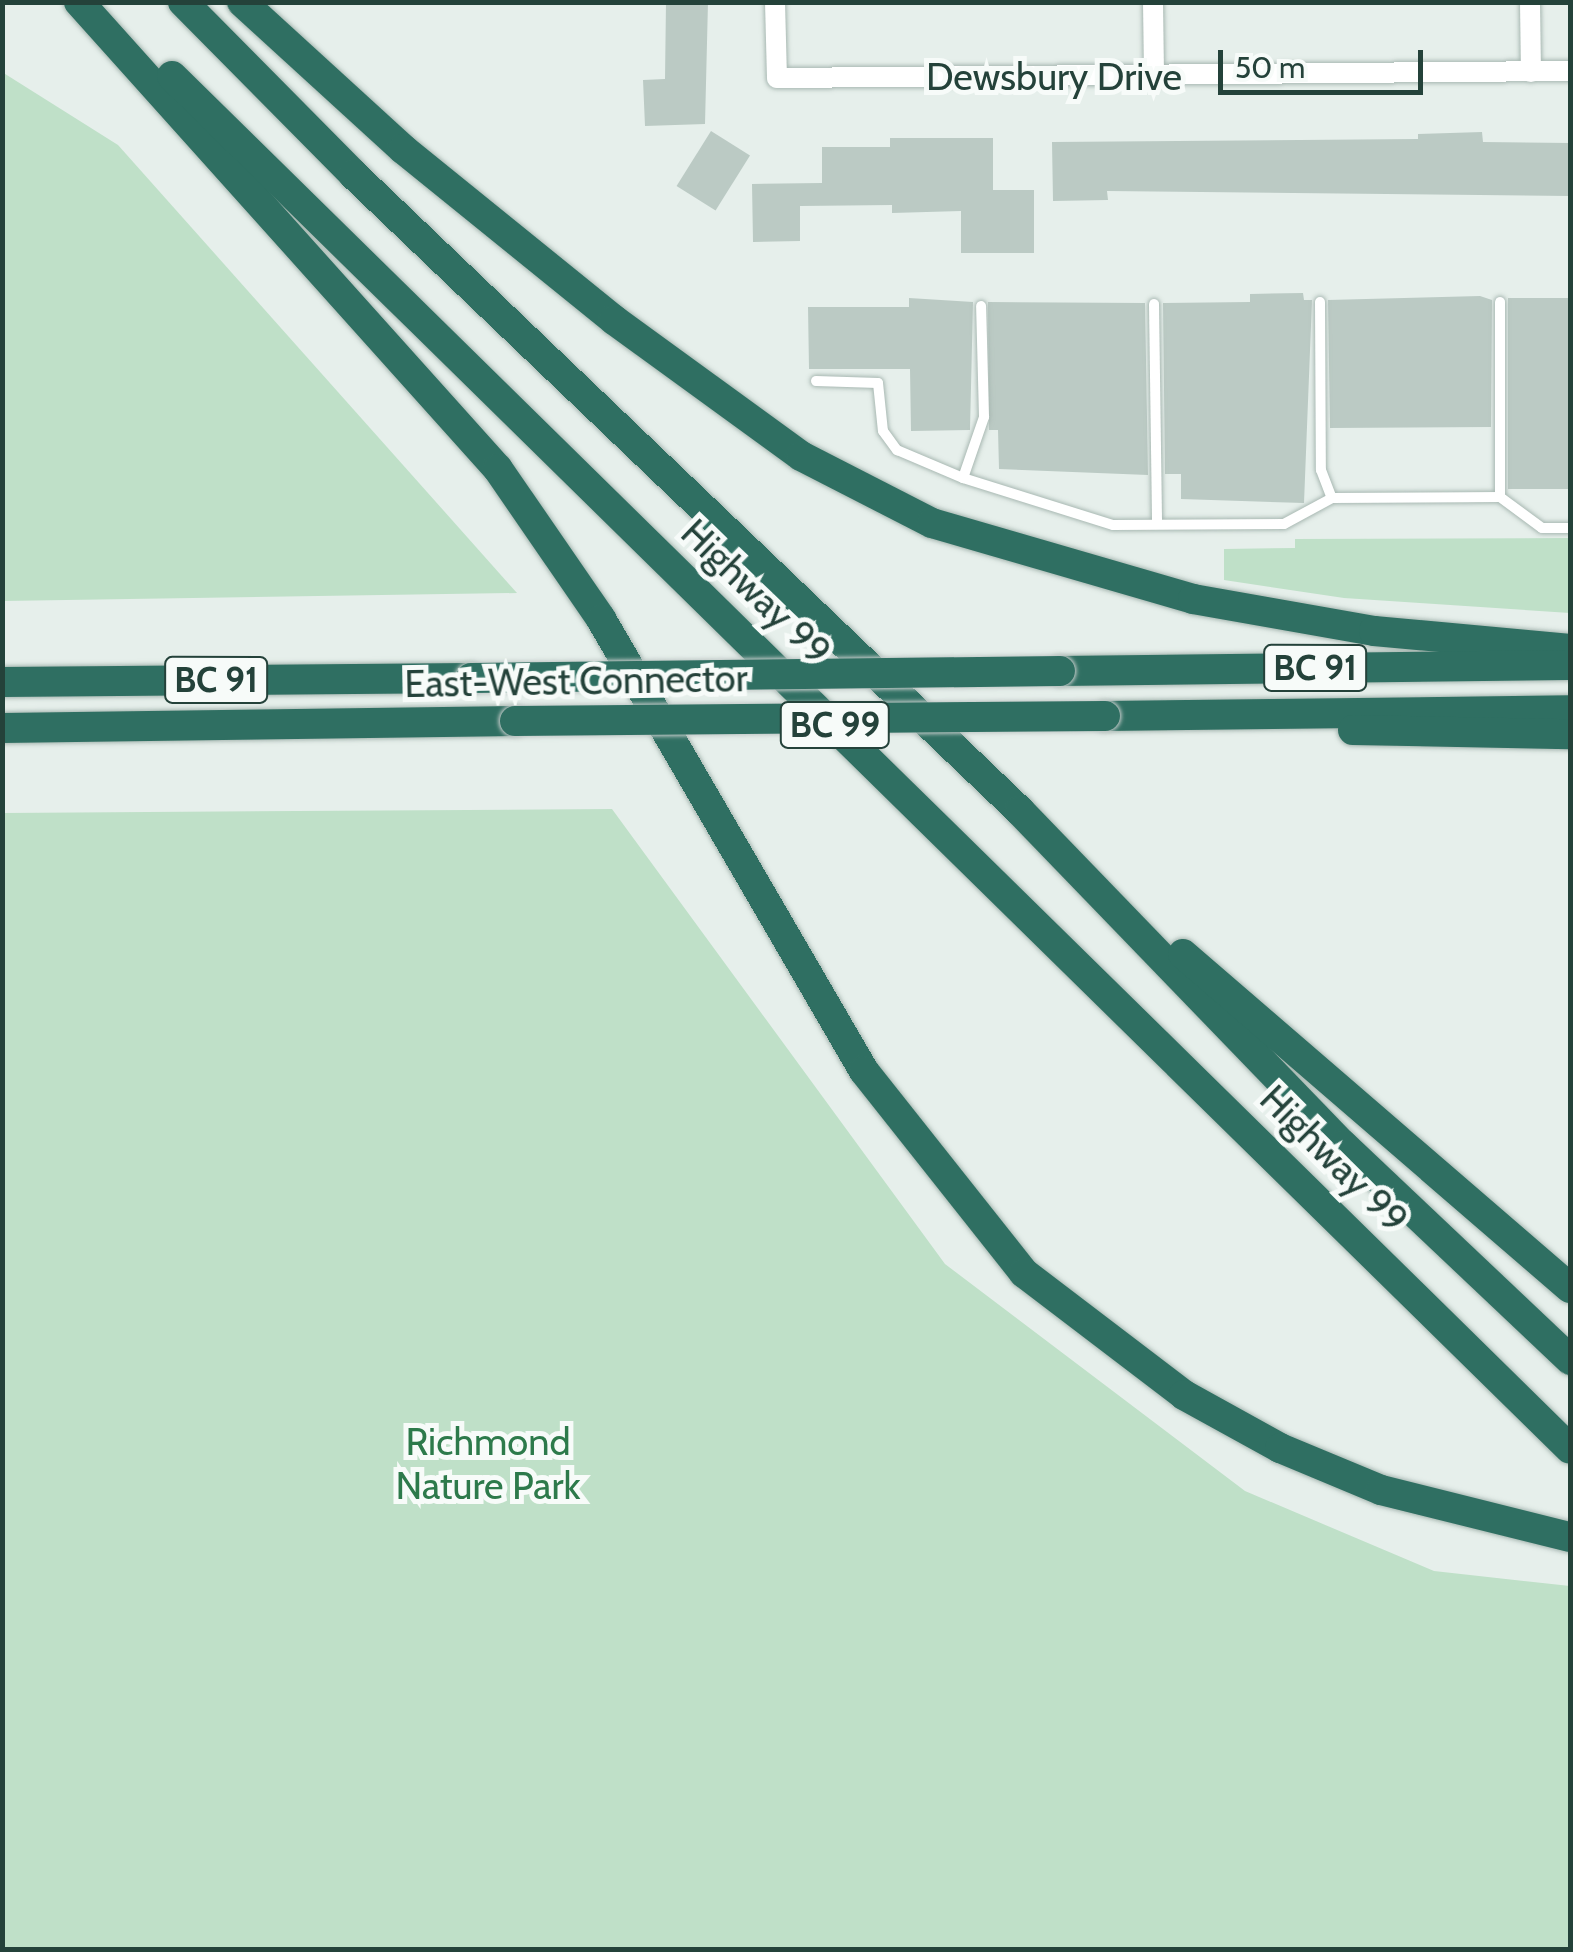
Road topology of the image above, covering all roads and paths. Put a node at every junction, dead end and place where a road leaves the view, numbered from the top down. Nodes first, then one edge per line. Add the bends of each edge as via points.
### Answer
1 (79, 2) edge
2 (100, 2) edge
3 (183, 2) edge
4 (242, 2) edge
5 (775, 2) edge
6 (1153, 2) edge
7 (1530, 2) edge
8 (1570, 71) edge
9 (1530, 72) junction
10 (1154, 77) junction
11 (1320, 302) dead end
12 (1500, 302) dead end
13 (1154, 304) dead end
14 (981, 306) dead end
15 (816, 381) dead end
16 (963, 478) junction
17 (1500, 497) junction
18 (1332, 498) junction
19 (1156, 524) junction
20 (1570, 528) edge
21 (1570, 649) edge
22 (1570, 665) edge
23 (2, 682) edge
24 (1570, 710) edge
25 (1196, 715) junction
26 (2, 728) edge
27 (1570, 734) edge
28 (1020, 811) junction
29 (1570, 1288) edge
30 (1570, 1360) edge
31 (1570, 1449) edge
32 (1570, 1537) edge

1 - 32 highway via 498,470 611,634 864,1071 1024,1272 1184,1395 1280,1448 1381,1490
2 - 31 highway, Highway 99 / BC 99
3 - 28 highway, Highway 99 / BC 99 via 353,174
4 - 21 highway via 403,149 614,320 801,456 932,523 1193,599 1374,631
5 - 10 street, Dewsbury Drive via 777,78
6 - 10 street
7 - 9 street
8 - 9 street, Dewsbury Drive
9 - 10 street, Dewsbury Drive
11 - 18 lane via 1321,470
12 - 17 lane
13 - 19 lane
14 - 16 lane via 984,417
15 - 16 lane via 878,383 883,431 898,450
16 - 19 lane via 1113,525
17 - 18 lane
17 - 20 lane via 1542,528
18 - 19 lane via 1284,524
22 - 23 highway, East-West Connector / BC 91, bridge
24 - 25 highway, East-West Connector / BC 91
25 - 26 highway, East-West Connector / BC 91, bridge
25 - 27 highway via 1397,734
28 - 29 highway
28 - 30 highway, Highway 99 / BC 99 via 1343,1145

